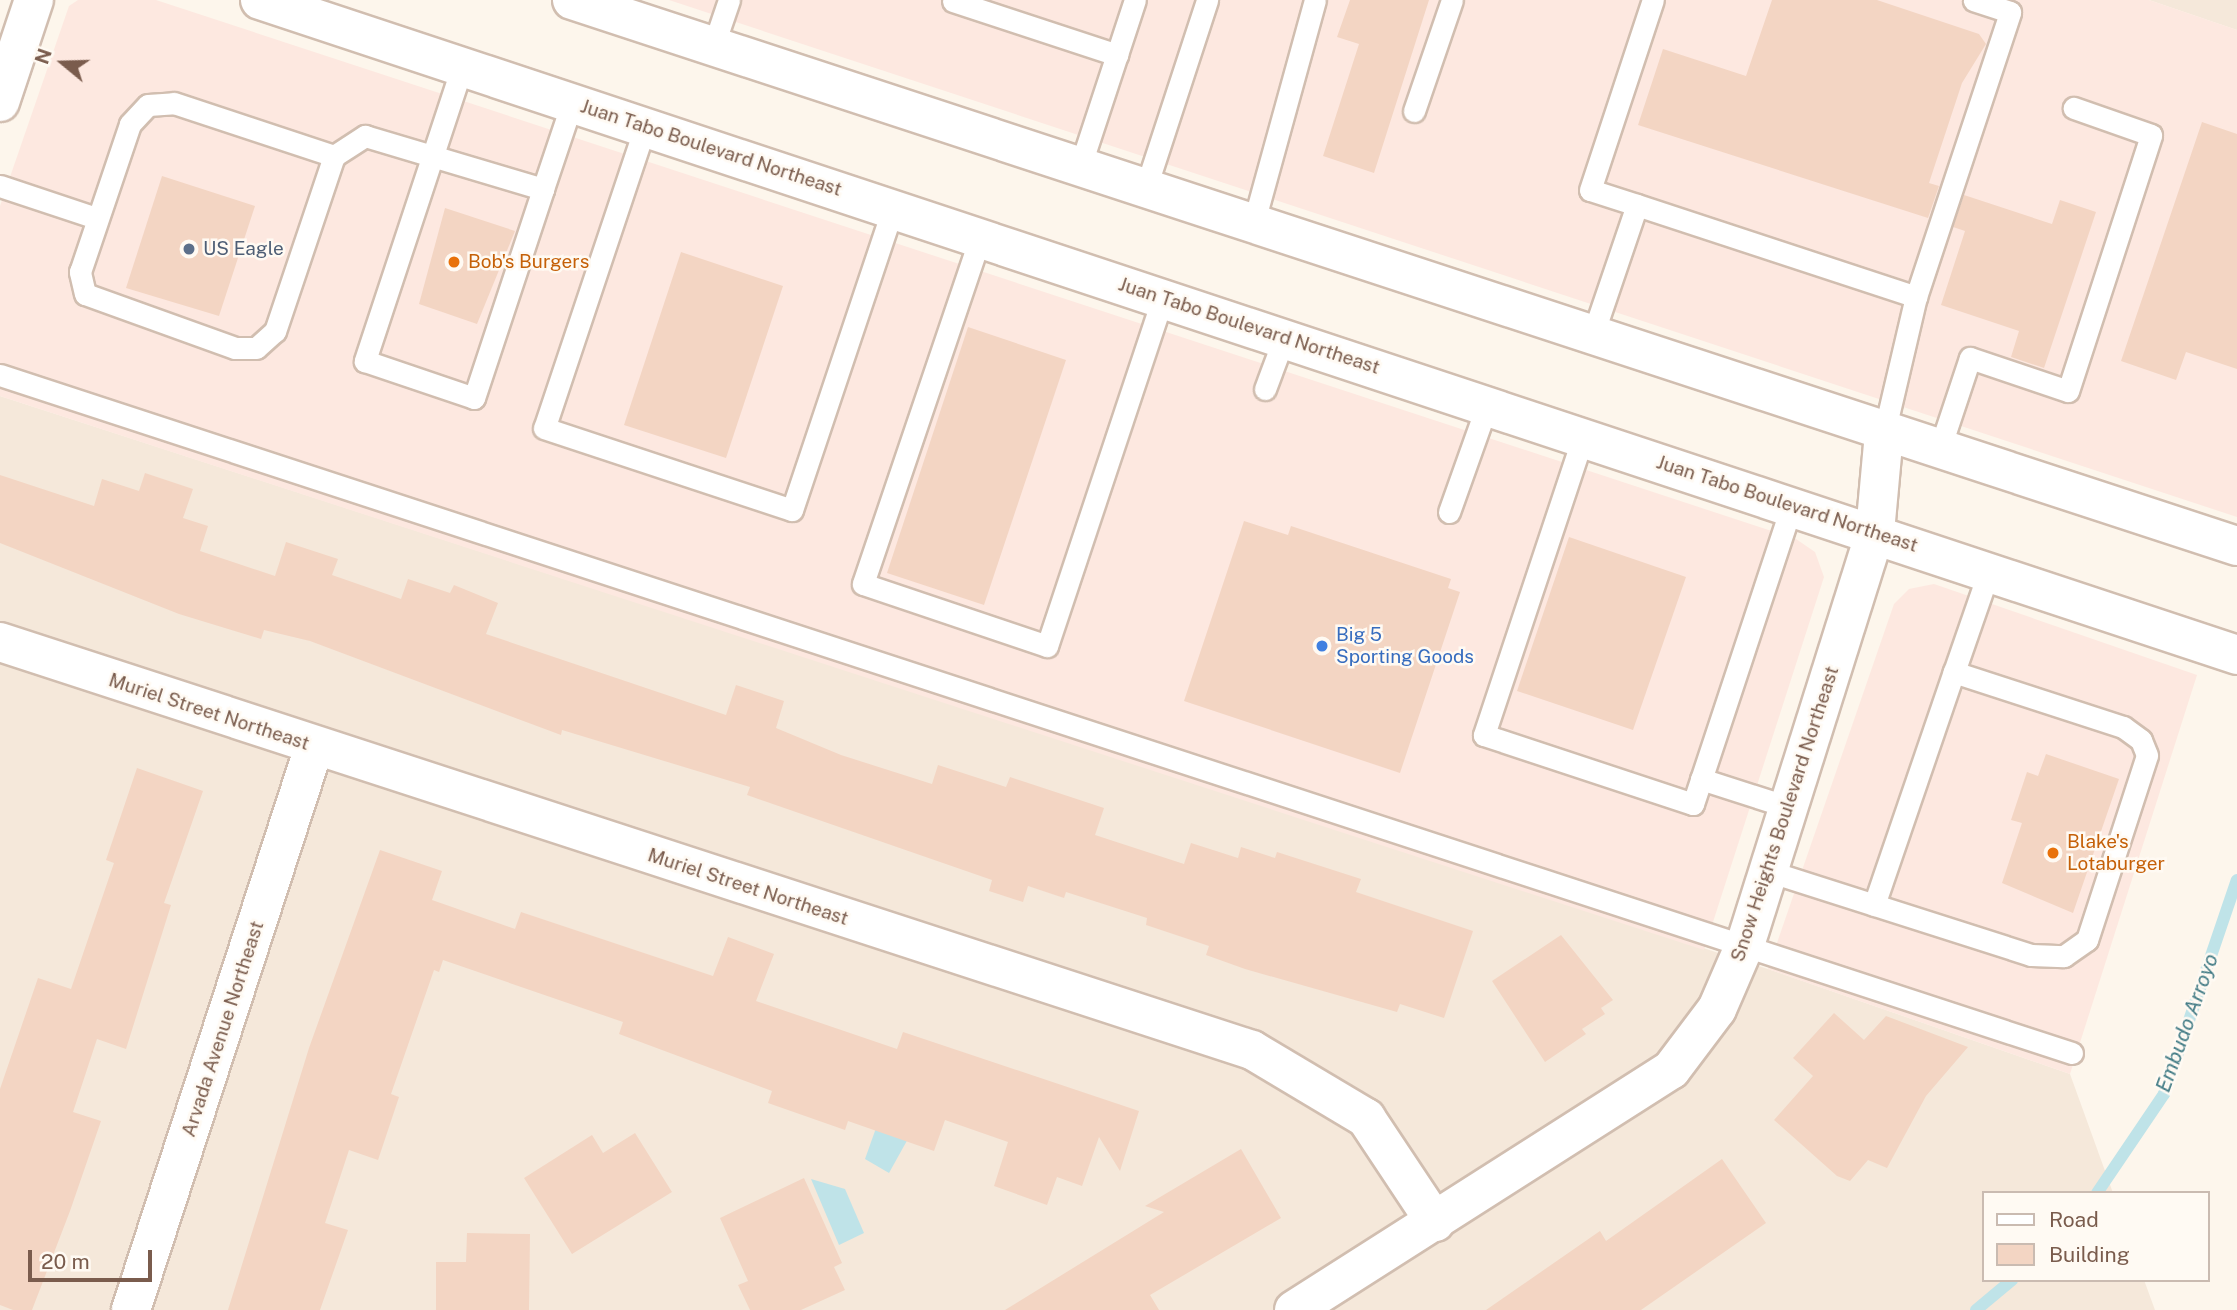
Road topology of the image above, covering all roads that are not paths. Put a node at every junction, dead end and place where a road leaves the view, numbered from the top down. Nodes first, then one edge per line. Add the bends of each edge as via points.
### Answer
1 (34, 0) edge
2 (260, 0) edge
3 (572, 0) edge
4 (729, 0) edge
5 (953, 0) edge
6 (1135, 0) edge
7 (1207, 0) edge
8 (1315, 0) edge
9 (1452, 0) edge
10 (1653, 0) edge
11 (1974, 0) edge
12 (713, 47) junction
13 (1117, 55) junction
14 (462, 67) junction
15 (3, 83) edge
16 (572, 103) junction
17 (2074, 108) dead end
18 (1414, 111) dead end
19 (645, 127) junction
20 (334, 156) junction
21 (433, 156) junction
22 (1080, 167) junction
23 (0, 186) edge
24 (543, 189) junction
25 (1144, 190) junction
26 (1637, 205) junction
27 (893, 209) junction
28 (96, 218) junction
29 (1253, 225) junction
30 (980, 238) junction
31 (1916, 297) junction
32 (1163, 298) junction
33 (1592, 337) junction
34 (1284, 338) junction
35 (0, 374) edge
36 (1265, 389) dead end
37 (1487, 405) junction
38 (1884, 433) junction
39 (1583, 437) junction
40 (1939, 451) junction
41 (1792, 505) junction
42 (1449, 512) dead end
43 (1875, 532) junction
44 (2237, 546) edge
45 (1989, 570) junction
46 (0, 642) edge
47 (2233, 653) edge
48 (1954, 672) junction
49 (314, 747) junction
50 (1701, 779) junction
51 (1788, 807) junction
52 (1768, 871) junction
53 (1874, 905) junction
54 (1746, 942) junction
55 (2072, 1053) dead end
56 (1436, 1222) junction
57 (131, 1310) edge
58 (1294, 1310) edge

1 - 15 main road
2 - 14 main road, Juan Tabo Boulevard Northeast
3 - 12 main road
4 - 12 lane
5 - 13 lane
6 - 13 lane
7 - 25 lane
8 - 29 lane
9 - 18 lane
10 - 26 lane via 1590,190
11 - 31 lane via 2010,12
12 - 22 main road
13 - 22 lane
14 - 16 main road, Juan Tabo Boulevard Northeast
14 - 21 lane
16 - 19 main road, Juan Tabo Boulevard Northeast
16 - 24 lane
17 - 40 lane via 2151,135 2068,391 1970,358
19 - 27 main road, Juan Tabo Boulevard Northeast
19 - 27 lane via 544,428 779,506 792,510
20 - 21 lane via 365,136
20 - 28 lane via 174,103 148,106 130,124
20 - 28 lane via 275,331 256,348 236,348 85,294 80,272
21 - 24 lane
21 - 24 lane via 365,361 474,397
22 - 25 main road
23 - 28 lane
25 - 29 main road
26 - 31 lane
26 - 33 lane
27 - 30 main road, Juan Tabo Boulevard Northeast
29 - 33 main road
30 - 32 main road, Juan Tabo Boulevard Northeast
30 - 32 lane via 863,584 1047,646
31 - 38 lane
32 - 34 main road, Juan Tabo Boulevard Northeast
33 - 38 main road
34 - 36 lane
34 - 37 main road, Juan Tabo Boulevard Northeast
35 - 54 lane
37 - 39 main road, Juan Tabo Boulevard Northeast
37 - 42 lane
38 - 40 main road
38 - 43 main road, Snow Heights Boulevard Northeast
39 - 41 main road, Juan Tabo Boulevard Northeast
39 - 50 lane via 1484,735 1693,804
40 - 44 main road
41 - 43 main road, Juan Tabo Boulevard Northeast
41 - 50 lane
43 - 45 main road, Juan Tabo Boulevard Northeast
43 - 51 main road, Snow Heights Boulevard Northeast
45 - 47 main road, Juan Tabo Boulevard Northeast
45 - 48 lane
46 - 49 main road, Muriel Street Northeast
48 - 53 lane
48 - 53 lane via 2123,727 2141,740 2147,755 2087,940 2064,956 2031,955
49 - 56 main road, Muriel Street Northeast via 1252,1050 1366,1118
49 - 57 main road, Arvada Avenue Northeast
50 - 51 lane
51 - 52 main road, Snow Heights Boulevard Northeast
52 - 53 lane
52 - 54 main road, Snow Heights Boulevard Northeast
54 - 55 lane
54 - 56 main road, Snow Heights Boulevard Northeast via 1717,1009 1671,1070
56 - 58 main road, Snow Heights Boulevard Northeast

